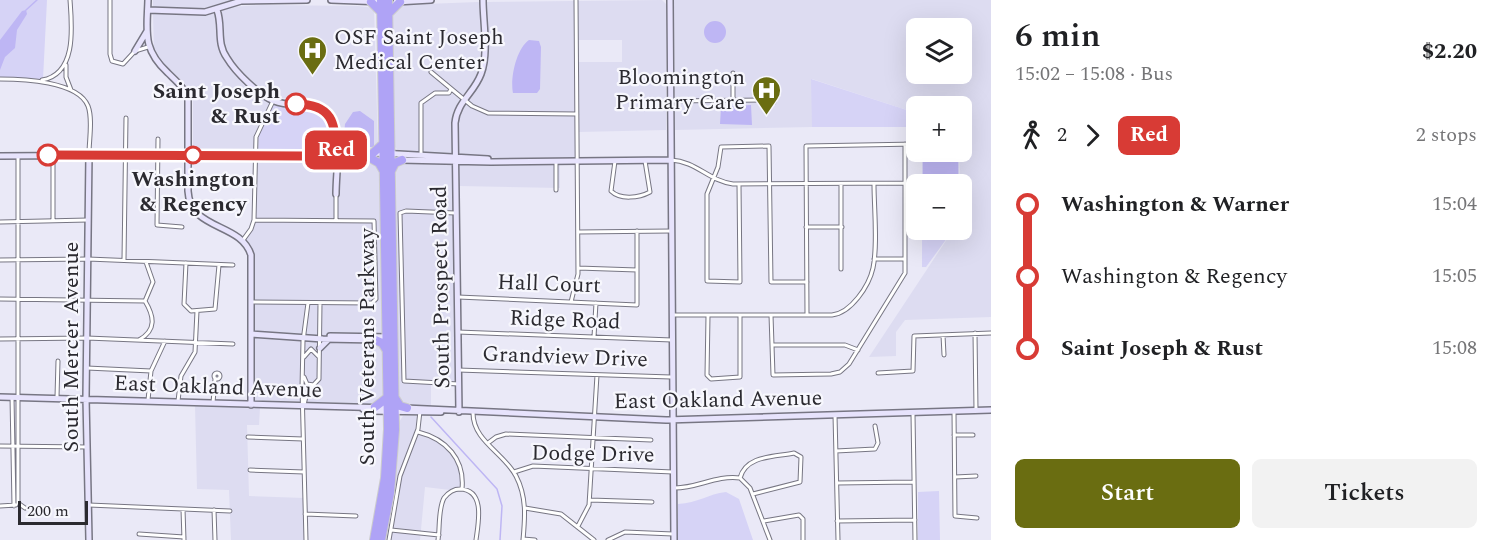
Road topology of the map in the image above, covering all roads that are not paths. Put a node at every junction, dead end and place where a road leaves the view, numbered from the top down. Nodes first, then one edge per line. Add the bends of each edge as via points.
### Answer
1 (70, 0) edge
2 (110, 0) edge
3 (148, 0) edge
4 (307, 0) edge
5 (331, 0) edge
6 (347, 0) edge
7 (430, 0) edge
8 (483, 0) edge
9 (576, 0) edge
10 (670, 0) edge
11 (385, 1) edge
12 (371, 2) junction
13 (400, 2) junction
14 (148, 10) junction
15 (217, 10) junction
16 (385, 13) junction
17 (147, 29) junction
18 (148, 47) junction
19 (135, 51) junction
20 (66, 61) junction
21 (430, 72) dead end
22 (733, 73) dead end
23 (0, 79) edge
24 (37, 80) junction
25 (452, 89) junction
26 (74, 94) junction
27 (464, 99) junction
28 (733, 100) junction
29 (273, 101) junction
30 (670, 101) junction
31 (774, 102) dead end
32 (577, 114) junction
33 (126, 118) dead end
34 (158, 139) dead end
35 (387, 144) junction
36 (905, 144) joint
37 (88, 154) junction
38 (125, 154) junction
39 (18, 155) junction
40 (53, 155) junction
41 (158, 155) junction
42 (189, 155) junction
43 (0, 156) edge
44 (255, 156) junction
45 (336, 156) junction
46 (421, 156) junction
47 (372, 157) junction
48 (387, 157) junction
49 (401, 157) junction
50 (455, 159) junction
51 (645, 160) junction
52 (671, 160) junction
53 (578, 161) junction
54 (615, 161) junction
55 (556, 162) junction
56 (388, 172) junction
57 (713, 178) junction
58 (905, 183) junction
59 (739, 184) junction
60 (771, 184) junction
61 (806, 184) junction
62 (841, 184) junction
63 (874, 184) junction
64 (556, 190) dead end
65 (336, 194) joint
66 (456, 213) junction
67 (88, 220) junction
68 (254, 220) junction
69 (336, 220) junction
70 (53, 221) junction
71 (0, 222) edge
72 (17, 222) junction
73 (806, 227) junction
74 (842, 227) junction
75 (182, 228) dead end
76 (637, 231) junction
77 (671, 231) junction
78 (578, 232) junction
79 (243, 240) junction
80 (88, 259) junction
81 (874, 259) junction
82 (906, 259) junction
83 (0, 260) edge
84 (17, 260) junction
85 (124, 261) junction
86 (146, 262) junction
87 (186, 263) junction
88 (219, 264) junction
89 (233, 265) dead end
90 (578, 268) junction
91 (841, 269) dead end
92 (637, 270) junction
93 (807, 282) junction
94 (458, 297) junction
95 (0, 299) edge
96 (17, 299) junction
97 (87, 299) junction
98 (145, 301) junction
99 (252, 302) junction
100 (571, 302) junction
101 (308, 303) junction
102 (320, 303) junction
103 (596, 303) junction
104 (196, 311) junction
105 (671, 315) junction
106 (708, 315) junction
107 (740, 315) junction
108 (771, 315) junction
109 (807, 315) junction
110 (387, 326) junction
111 (458, 332) junction
112 (975, 333) junction
113 (991, 333) edge
114 (251, 334) junction
115 (944, 335) junction
116 (304, 337) junction
117 (594, 337) junction
118 (87, 338) junction
119 (320, 338) junction
120 (332, 338) junction
121 (374, 338) junction
122 (390, 338) junction
123 (0, 339) edge
124 (17, 339) junction
125 (138, 340) junction
126 (672, 340) junction
127 (165, 341) junction
128 (195, 343) junction
129 (233, 344) dead end
130 (772, 345) junction
131 (320, 348) junction
132 (858, 350) junction
133 (387, 351) junction
134 (944, 355) dead end
135 (303, 358) junction
136 (320, 358) junction
137 (58, 361) dead end
138 (87, 368) junction
139 (458, 369) junction
140 (151, 371) junction
141 (878, 373) dead end
142 (597, 375) junction
143 (303, 376) junction
144 (671, 378) junction
145 (215, 379) dead end
146 (459, 384) junction
147 (316, 385) junction
148 (302, 388) junction
149 (308, 390) junction
150 (0, 397) edge
151 (14, 397) junction
152 (391, 397) junction
153 (57, 398) junction
154 (87, 398) junction
155 (148, 400) junction
156 (178, 402) junction
157 (213, 403) junction
158 (251, 405) junction
159 (303, 406) junction
160 (375, 409) junction
161 (391, 410) junction
162 (406, 410) junction
163 (976, 410) junction
164 (991, 410) edge
165 (420, 411) junction
166 (954, 411) junction
167 (459, 412) junction
168 (913, 412) junction
169 (473, 413) junction
170 (835, 415) junction
171 (592, 418) junction
172 (672, 420) junction
173 (391, 422) junction
174 (875, 426) dead end
175 (418, 432) junction
176 (954, 435) junction
177 (973, 435) dead end
178 (248, 437) dead end
179 (592, 438) junction
180 (304, 439) junction
181 (651, 440) dead end
182 (488, 443) junction
183 (0, 446) edge
184 (15, 446) junction
185 (87, 447) junction
186 (836, 451) junction
187 (591, 469) junction
188 (250, 470) dead end
189 (304, 472) junction
190 (514, 472) junction
191 (673, 472) junction
192 (976, 476) dead end
193 (955, 477) junction
194 (740, 478) junction
195 (914, 482) junction
196 (837, 483) junction
197 (673, 488) junction
198 (462, 489) junction
199 (753, 494) junction
200 (590, 500) junction
201 (652, 502) dead end
202 (16, 504) junction
203 (89, 505) junction
204 (0, 506) edge
205 (25, 508) dead end
206 (525, 508) junction
207 (183, 509) junction
208 (214, 510) junction
209 (230, 511) dead end
210 (305, 514) junction
211 (356, 516) dead end
212 (977, 518) dead end
213 (915, 520) junction
214 (764, 521) junction
215 (837, 521) junction
216 (578, 526) junction
217 (391, 530) junction
218 (139, 534) dead end
219 (439, 535) junction
220 (674, 537) edge
221 (153, 538) edge
222 (184, 539) edge
223 (523, 539) edge
224 (89, 540) edge
225 (215, 540) edge
226 (306, 540) edge
227 (374, 540) edge
228 (381, 540) edge
229 (388, 540) edge
230 (438, 540) edge
231 (476, 540) edge
232 (535, 540) edge
233 (594, 540) edge
234 (608, 540) edge
235 (770, 540) edge
236 (803, 540) edge
237 (837, 540) edge
238 (915, 540) edge

1 - 20 street via 73,30
2 - 19 street via 111,59 123,64
3 - 14 main road
4 - 15 main road via 241,1
5 - 6 main road
6 - 12 main road
7 - 13 main road
8 - 27 main road, South Prospect Road via 483,68
9 - 32 street
10 - 30 main road
11 - 12 main road
11 - 13 main road
11 - 16 highway, South Veterans Parkway
12 - 16 highway
13 - 16 highway
14 - 15 main road
14 - 17 main road
15 - 29 main road via 221,45 227,59
16 - 35 highway, South Veterans Parkway
17 - 18 main road
17 - 19 main road
18 - 19 street
18 - 42 main road via 154,60 188,98
20 - 24 street via 56,75
20 - 26 street via 66,81
21 - 25 street
22 - 28 street
23 - 24 street
24 - 26 street
25 - 27 street
25 - 46 street via 449,93 435,93 421,103
26 - 37 street via 88,106
27 - 32 street via 488,113
27 - 50 main road, South Prospect Road via 456,116
28 - 30 street
28 - 31 street
29 - 44 street via 257,131
29 - 45 main road via 313,105 325,112 334,126
30 - 52 main road
32 - 53 street
33 - 38 street
34 - 41 street
35 - 47 highway
35 - 48 highway, South Veterans Parkway
35 - 49 highway
36 - 58 street
36 - 61 street via 807,145
37 - 38 main road
37 - 40 main road
37 - 67 main road, South Mercer Avenue
38 - 41 main road
38 - 85 street
39 - 40 main road
39 - 43 main road
39 - 72 street
40 - 70 street
41 - 42 main road
41 - 75 street via 157,225
42 - 44 main road
42 - 79 main road via 189,196 193,209 202,219
44 - 45 main road
44 - 68 street
45 - 47 main road
45 - 65 main road
46 - 49 main road
46 - 50 main road
47 - 48 main road
47 - 56 highway
48 - 49 main road
48 - 56 highway, South Veterans Parkway
49 - 50 main road
49 - 56 highway
50 - 55 main road
50 - 66 main road, South Prospect Road
51 - 52 main road
51 - 54 main road
51 - 54 street via 650,193 623,197 611,191
52 - 57 street via 695,165
52 - 77 main road
53 - 54 main road
53 - 55 main road
53 - 78 street
55 - 64 street
56 - 110 highway, South Veterans Parkway
56 - 122 highway, South Veterans Parkway
57 - 59 street
57 - 59 street via 707,198 708,282 739,283
57 - 60 street via 721,147 770,146
58 - 63 street
58 - 82 street
59 - 60 street
60 - 61 street
60 - 93 street via 772,282
61 - 62 street
61 - 73 street
62 - 63 street
62 - 74 street
63 - 81 street
65 - 69 street
66 - 94 main road, South Prospect Road
66 - 146 street via 401,212 403,380
67 - 70 street
67 - 80 main road, South Mercer Avenue
68 - 69 street
68 - 79 street
69 - 102 street via 376,222 376,301
70 - 72 street
71 - 72 street
72 - 84 street
73 - 74 street
73 - 93 street
74 - 91 street
76 - 77 street
76 - 78 street
76 - 92 street
77 - 105 main road
78 - 90 street
79 - 99 main road via 252,259
80 - 84 street
80 - 85 street
80 - 97 main road, South Mercer Avenue
81 - 82 street
81 - 109 street via 871,274 851,306 839,314
82 - 132 street via 903,276
83 - 84 street
84 - 96 street
85 - 86 street
86 - 87 street
86 - 98 street via 153,282
87 - 88 street
87 - 104 street via 184,305
88 - 89 street
88 - 104 street via 215,309
90 - 92 street
90 - 100 street
92 - 103 street, Hall Court via 638,304
93 - 109 street
94 - 100 street, Hall Court
94 - 111 main road, South Prospect Road
95 - 96 street
96 - 97 street
96 - 124 street
97 - 98 street
97 - 118 main road, South Mercer Avenue
98 - 125 street via 153,324
99 - 101 street
99 - 114 main road
100 - 103 street, Hall Court
101 - 102 street
101 - 116 street
102 - 119 street
103 - 117 street
104 - 128 street
105 - 106 street
105 - 126 main road
106 - 107 street
106 - 107 street via 707,375 711,380 740,377
107 - 108 street
108 - 109 street
108 - 130 street
110 - 121 highway
110 - 122 highway, South Veterans Parkway
111 - 117 street, Ridge Road
111 - 139 main road, South Prospect Road
112 - 113 street
112 - 115 street
112 - 163 street
114 - 116 main road
114 - 158 main road
115 - 134 street
115 - 141 street via 914,336 913,371
116 - 119 main road
116 - 135 street
117 - 126 street, Ridge Road
118 - 124 street
118 - 125 street
118 - 138 main road, South Mercer Avenue
119 - 120 main road
119 - 131 street
120 - 121 main road
120 - 121 main road
120 - 131 main road
121 - 122 main road
121 - 133 highway
122 - 133 highway, South Veterans Parkway
122 - 152 highway, South Veterans Parkway
123 - 124 street
124 - 151 street
125 - 127 street
126 - 144 main road
127 - 128 street
127 - 140 street
128 - 129 street
128 - 156 street via 194,355 179,382
130 - 132 street via 848,345
130 - 132 street via 773,375 839,372
131 - 136 street
133 - 152 highway, South Veterans Parkway
135 - 136 street via 311,349
135 - 143 street
136 - 147 street
137 - 153 street
138 - 140 street
138 - 154 main road, South Mercer Avenue
139 - 142 street, Grandview Drive
139 - 146 main road, South Prospect Road
140 - 155 street
142 - 144 street, Grandview Drive
142 - 171 street
143 - 147 street via 307,384
143 - 148 street
144 - 172 main road
145 - 157 street
146 - 167 main road, South Prospect Road
147 - 149 street
148 - 149 street
148 - 159 street
149 - 159 street
150 - 151 main road, East Oakland Avenue
151 - 153 main road, East Oakland Avenue
151 - 184 street
152 - 160 highway
152 - 161 highway, South Veterans Parkway
152 - 162 highway
153 - 154 main road, East Oakland Avenue
154 - 155 main road, East Oakland Avenue
154 - 185 main road, South Mercer Avenue
155 - 156 main road, East Oakland Avenue
156 - 157 main road, East Oakland Avenue
157 - 158 main road, East Oakland Avenue
158 - 159 main road, East Oakland Avenue
159 - 160 main road, East Oakland Avenue
159 - 180 street
160 - 161 main road, East Oakland Avenue
160 - 173 highway
161 - 162 main road, East Oakland Avenue
161 - 173 highway, South Veterans Parkway
162 - 165 main road, East Oakland Avenue
162 - 173 highway
163 - 164 main road, East Oakland Avenue
163 - 166 main road, East Oakland Avenue
165 - 167 main road, East Oakland Avenue
165 - 175 street
166 - 168 main road, East Oakland Avenue
166 - 176 street
167 - 169 main road, East Oakland Avenue
168 - 170 main road, East Oakland Avenue
168 - 195 street
169 - 171 main road, East Oakland Avenue
169 - 182 street via 475,429
170 - 172 main road, East Oakland Avenue
170 - 186 street
171 - 172 main road, East Oakland Avenue
171 - 179 street
172 - 191 main road
173 - 227 highway, South Veterans Parkway
173 - 228 highway, South Veterans Parkway via 390,492
174 - 186 street via 875,449
175 - 198 street via 437,438 452,450 461,469
175 - 217 street via 400,476
176 - 177 street
176 - 193 street
178 - 180 street
179 - 181 street
179 - 182 street via 503,435
179 - 187 street
180 - 189 street
182 - 190 street
183 - 184 street
184 - 185 street
184 - 202 street
185 - 203 main road, South Mercer Avenue
186 - 196 street
187 - 190 street, Dodge Drive via 533,466
187 - 191 street, Dodge Drive
187 - 200 street
188 - 189 street
189 - 210 street
190 - 206 street
191 - 197 main road
192 - 193 street
193 - 212 street via 956,517
194 - 197 street via 719,477 693,487
194 - 199 street
194 - 199 street via 743,468 752,462 796,453 801,456 799,482
195 - 196 street
195 - 213 street
196 - 215 street
197 - 220 main road
198 - 219 street via 444,498
198 - 231 street via 478,502
199 - 214 street
200 - 201 street
200 - 216 street via 587,514
202 - 204 street
202 - 205 street
203 - 207 street
203 - 224 main road, South Mercer Avenue
206 - 216 street via 556,512
206 - 223 street
207 - 208 street
207 - 222 street
208 - 209 street
208 - 225 street
210 - 211 street
210 - 226 street
213 - 215 street
213 - 238 street
214 - 235 street
214 - 236 street via 800,515
215 - 237 street
216 - 233 street
217 - 219 street
217 - 229 street
218 - 221 street
219 - 230 street
220 - 234 street via 625,532
221 - 222 street
223 - 232 street

